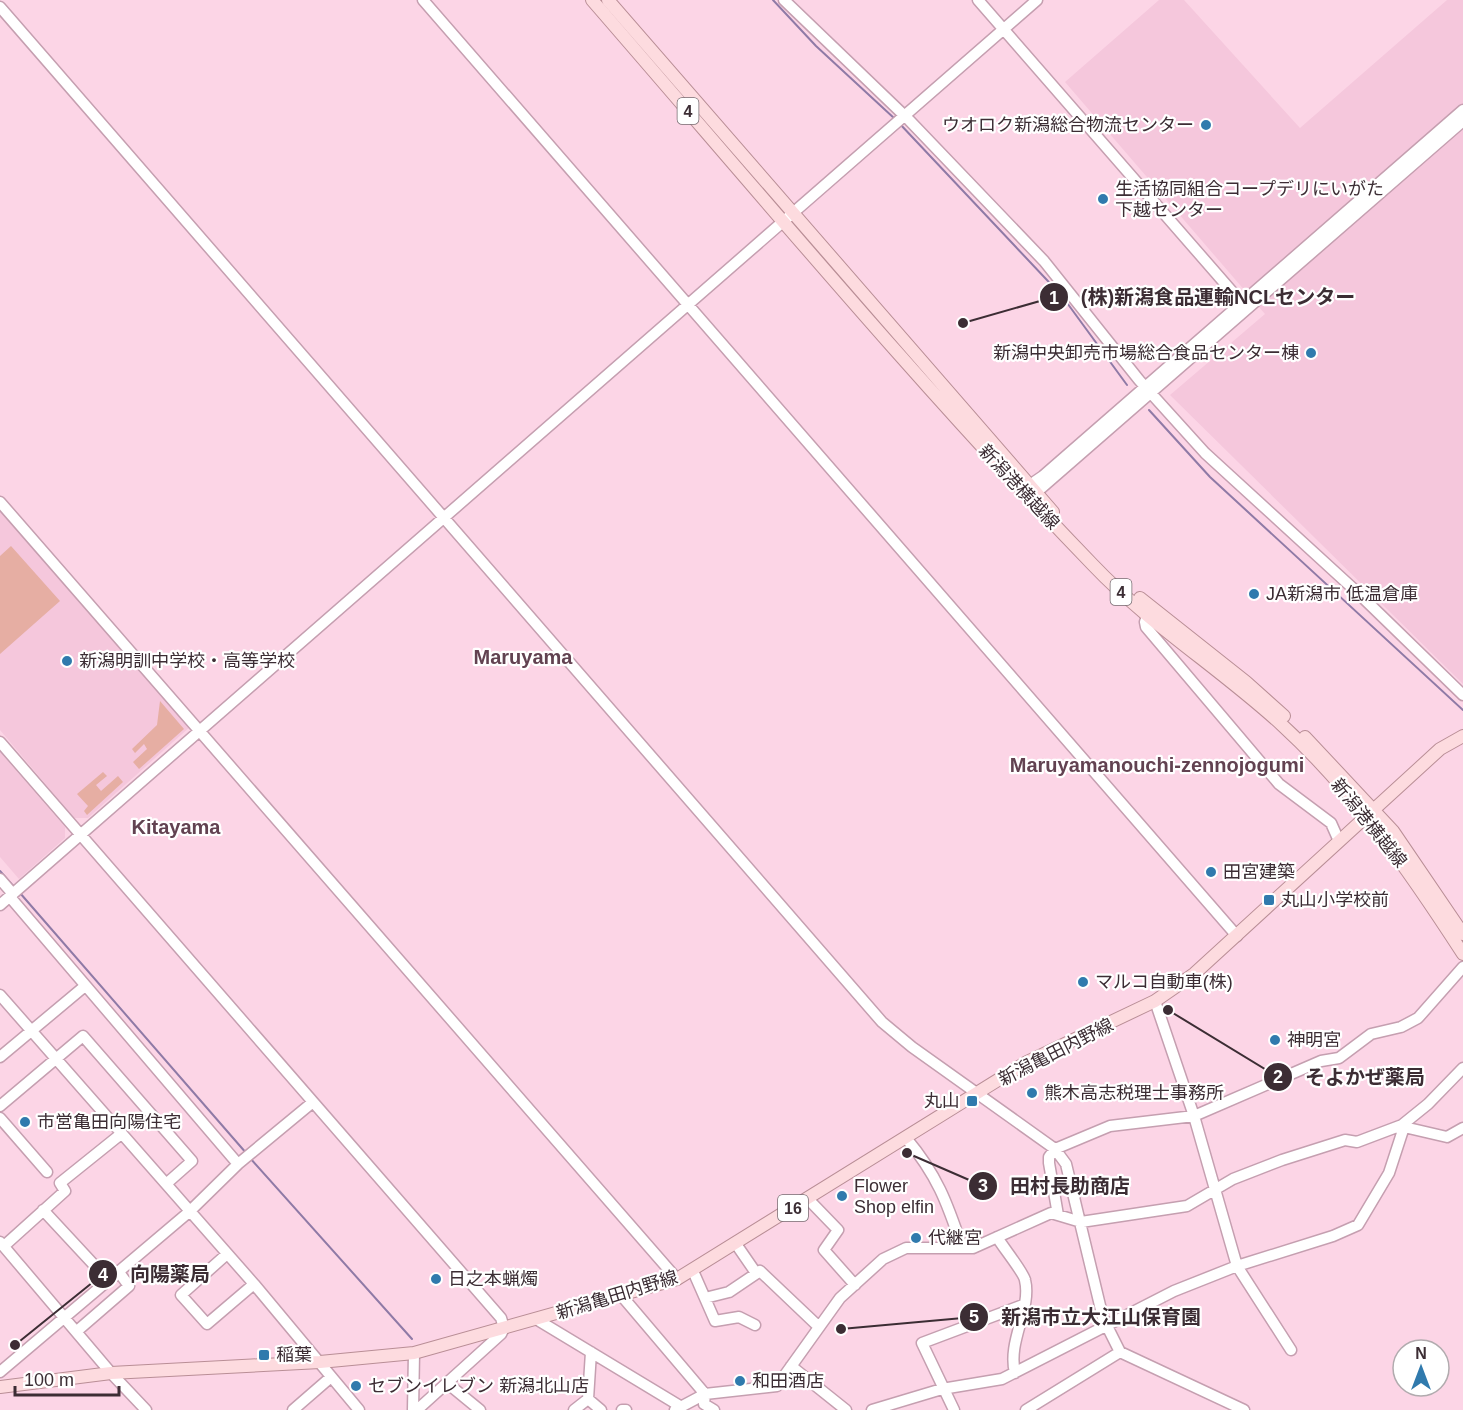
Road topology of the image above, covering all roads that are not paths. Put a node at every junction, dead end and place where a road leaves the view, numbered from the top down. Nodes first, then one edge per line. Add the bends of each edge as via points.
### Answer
1 (423, 0) edge
2 (592, 0) edge
3 (608, 0) edge
4 (784, 0) edge
5 (978, 0) edge
6 (1037, 0) edge
7 (0, 8) edge
8 (1004, 29) junction
9 (1463, 110) edge
10 (904, 115) junction
11 (1463, 121) edge
12 (789, 218) junction
13 (1242, 303) junction
14 (689, 305) junction
15 (1149, 388) junction
16 (1029, 492) junction
17 (0, 502) edge
18 (444, 517) junction
19 (1147, 616) junction
20 (1463, 695) edge
21 (201, 732) junction
22 (1463, 737) edge
23 (0, 742) edge
24 (1370, 812) junction
25 (82, 836) junction
26 (1340, 841) junction
27 (0, 879) edge
28 (12, 896) junction
29 (0, 905) edge
30 (1463, 934) edge
31 (1237, 936) junction
32 (1463, 954) edge
33 (1463, 967) edge
34 (86, 986) junction
35 (0, 995) edge
36 (1155, 1001) junction
37 (32, 1030) junction
38 (0, 1057) edge
39 (55, 1059) junction
40 (1463, 1068) edge
41 (978, 1094) junction
42 (313, 1102) junction
43 (0, 1106) edge
44 (1194, 1116) junction
45 (0, 1118) edge
46 (1403, 1126) junction
47 (1463, 1128) edge
48 (121, 1134) junction
49 (906, 1138) junction
50 (1055, 1149) junction
51 (238, 1164) junction
52 (47, 1172) dead end
53 (166, 1184) junction
54 (1216, 1189) junction
55 (808, 1199) junction
56 (43, 1210) junction
57 (189, 1212) junction
58 (1058, 1215) junction
59 (1082, 1222) junction
60 (997, 1237) junction
61 (1, 1243) edge
62 (736, 1244) junction
63 (962, 1247) junction
64 (227, 1254) junction
65 (1237, 1266) junction
66 (118, 1271) junction
67 (693, 1271) junction
68 (756, 1273) junction
69 (108, 1280) junction
70 (677, 1280) junction
71 (254, 1284) junction
72 (855, 1284) junction
73 (621, 1295) junction
74 (705, 1298) junction
75 (1023, 1305) junction
76 (64, 1316) junction
77 (536, 1319) junction
78 (755, 1325) dead end
79 (1106, 1325) junction
80 (819, 1327) junction
81 (504, 1328) junction
82 (76, 1331) junction
83 (1291, 1350) dead end
84 (591, 1352) junction
85 (1120, 1352) junction
86 (414, 1353) junction
87 (320, 1362) junction
88 (791, 1366) junction
89 (0, 1372) edge
90 (111, 1373) junction
91 (1015, 1373) junction
92 (331, 1377) junction
93 (447, 1383) junction
94 (0, 1387) edge
95 (942, 1389) junction
96 (705, 1394) junction
97 (588, 1399) junction
98 (678, 1408) edge
99 (355, 1409) edge
100 (147, 1410) edge
101 (293, 1410) edge
102 (415, 1410) edge
103 (480, 1410) edge
104 (574, 1410) edge
105 (601, 1410) edge
106 (714, 1410) edge
107 (846, 1410) edge
108 (872, 1410) edge
109 (954, 1410) edge
110 (1026, 1410) edge
111 (1244, 1410) edge

1 - 14 street
2 - 12 main road, 新潟港横越線 / 4
3 - 12 main road, 新潟港横越線 / 4
4 - 10 street
5 - 8 street
6 - 8 street
7 - 18 street
8 - 10 street
8 - 13 street
9 - 13 street
10 - 12 street
10 - 15 street via 1044,261
11 - 15 street
12 - 14 street
12 - 16 main road, 新潟港横越線 / 4
13 - 15 street
14 - 18 street
14 - 31 street
15 - 16 street
15 - 20 street via 1206,453
16 - 19 main road, 新潟港横越線 / 4 via 1096,569
16 - 24 main road, 新潟港横越線 / 4 via 1152,609 1269,702
17 - 21 street
18 - 21 street
18 - 41 street via 882,1022
19 - 24 main road, 新潟港横越線 / 4 via 1284,726
19 - 26 street via 1146,627 1273,777 1331,823
21 - 25 street
21 - 70 street
22 - 24 main road, 新潟亀田内野線 / 16 via 1440,749
23 - 25 street
24 - 26 main road, 新潟亀田内野線 / 16
24 - 30 main road, 新潟港横越線 / 4 via 1393,831
24 - 32 main road, 新潟港横越線 / 4
25 - 28 street
25 - 42 street
26 - 31 main road, 新潟亀田内野線 / 16
27 - 28 street
28 - 29 street
28 - 34 street
31 - 36 main road, 新潟亀田内野線 / 16 via 1194,974
33 - 44 street via 1418,1018 1401,1027 1371,1034 1339,1058 1320,1061
34 - 37 street
34 - 51 street
35 - 37 street
36 - 41 main road, 新潟亀田内野線 / 16 via 1027,1062
36 - 44 street
37 - 38 street
37 - 39 street
39 - 43 street
39 - 48 street
39 - 53 street via 83,1036 192,1161
40 - 46 street
41 - 49 main road, 新潟亀田内野線 / 16
41 - 50 street
42 - 51 street
42 - 81 street via 501,1318
44 - 50 street via 1110,1126
44 - 54 street
45 - 52 street
46 - 47 street via 1447,1137
46 - 54 street via 1358,1142 1345,1140 1282,1160
46 - 65 street via 1389,1173 1358,1225
48 - 53 street
48 - 56 street via 60,1183 65,1191
49 - 55 main road, 新潟亀田内野線 / 16
49 - 63 street via 929,1165
50 - 58 street via 1049,1163
50 - 59 street via 1066,1164
51 - 57 street
53 - 57 street
54 - 59 street via 1187,1206
54 - 65 street
55 - 62 main road, 新潟亀田内野線 / 16
55 - 72 street via 837,1230 824,1250
56 - 61 street
56 - 69 street
57 - 64 street
57 - 66 street
58 - 59 street
58 - 60 street via 1051,1213
59 - 79 street
60 - 63 street via 973,1248
60 - 75 street via 1025,1278
61 - 76 street
62 - 67 main road, 新潟亀田内野線 / 16
62 - 68 street
63 - 72 street via 906,1248 883,1259
64 - 71 street
64 - 71 street via 181,1295 187,1303 207,1324
65 - 79 street via 1174,1291
65 - 83 street
66 - 69 street
66 - 82 street via 129,1286
67 - 70 main road, 新潟亀田内野線 / 16
67 - 74 street
68 - 74 street via 729,1292
68 - 80 street via 760,1271
69 - 76 street
70 - 73 main road, 新潟亀田内野線 / 16
71 - 87 street
72 - 80 street
73 - 77 main road, 新潟亀田内野線 / 16
73 - 96 street
74 - 78 street via 715,1321 739,1317
75 - 91 street via 1013,1356
75 - 95 street via 922,1343
76 - 82 street
76 - 89 street
77 - 81 main road, 新潟亀田内野線 / 16
77 - 84 street
79 - 85 street
79 - 91 street
80 - 88 street
81 - 86 main road, 新潟亀田内野線 / 16
81 - 93 street
82 - 90 street
84 - 97 street
84 - 98 street
85 - 110 street
85 - 111 street
86 - 87 main road, 新潟亀田内野線 / 16
86 - 102 street
87 - 90 main road, 新潟亀田内野線 / 16
87 - 92 street
88 - 96 street via 777,1386
88 - 107 street
90 - 94 main road, 新潟亀田内野線 / 16
90 - 100 street
91 - 95 street via 1002,1379
92 - 99 street
92 - 101 street
93 - 102 street
93 - 103 street
95 - 108 street
95 - 109 street
96 - 98 street
96 - 106 street via 704,1404
97 - 104 street
97 - 105 street

